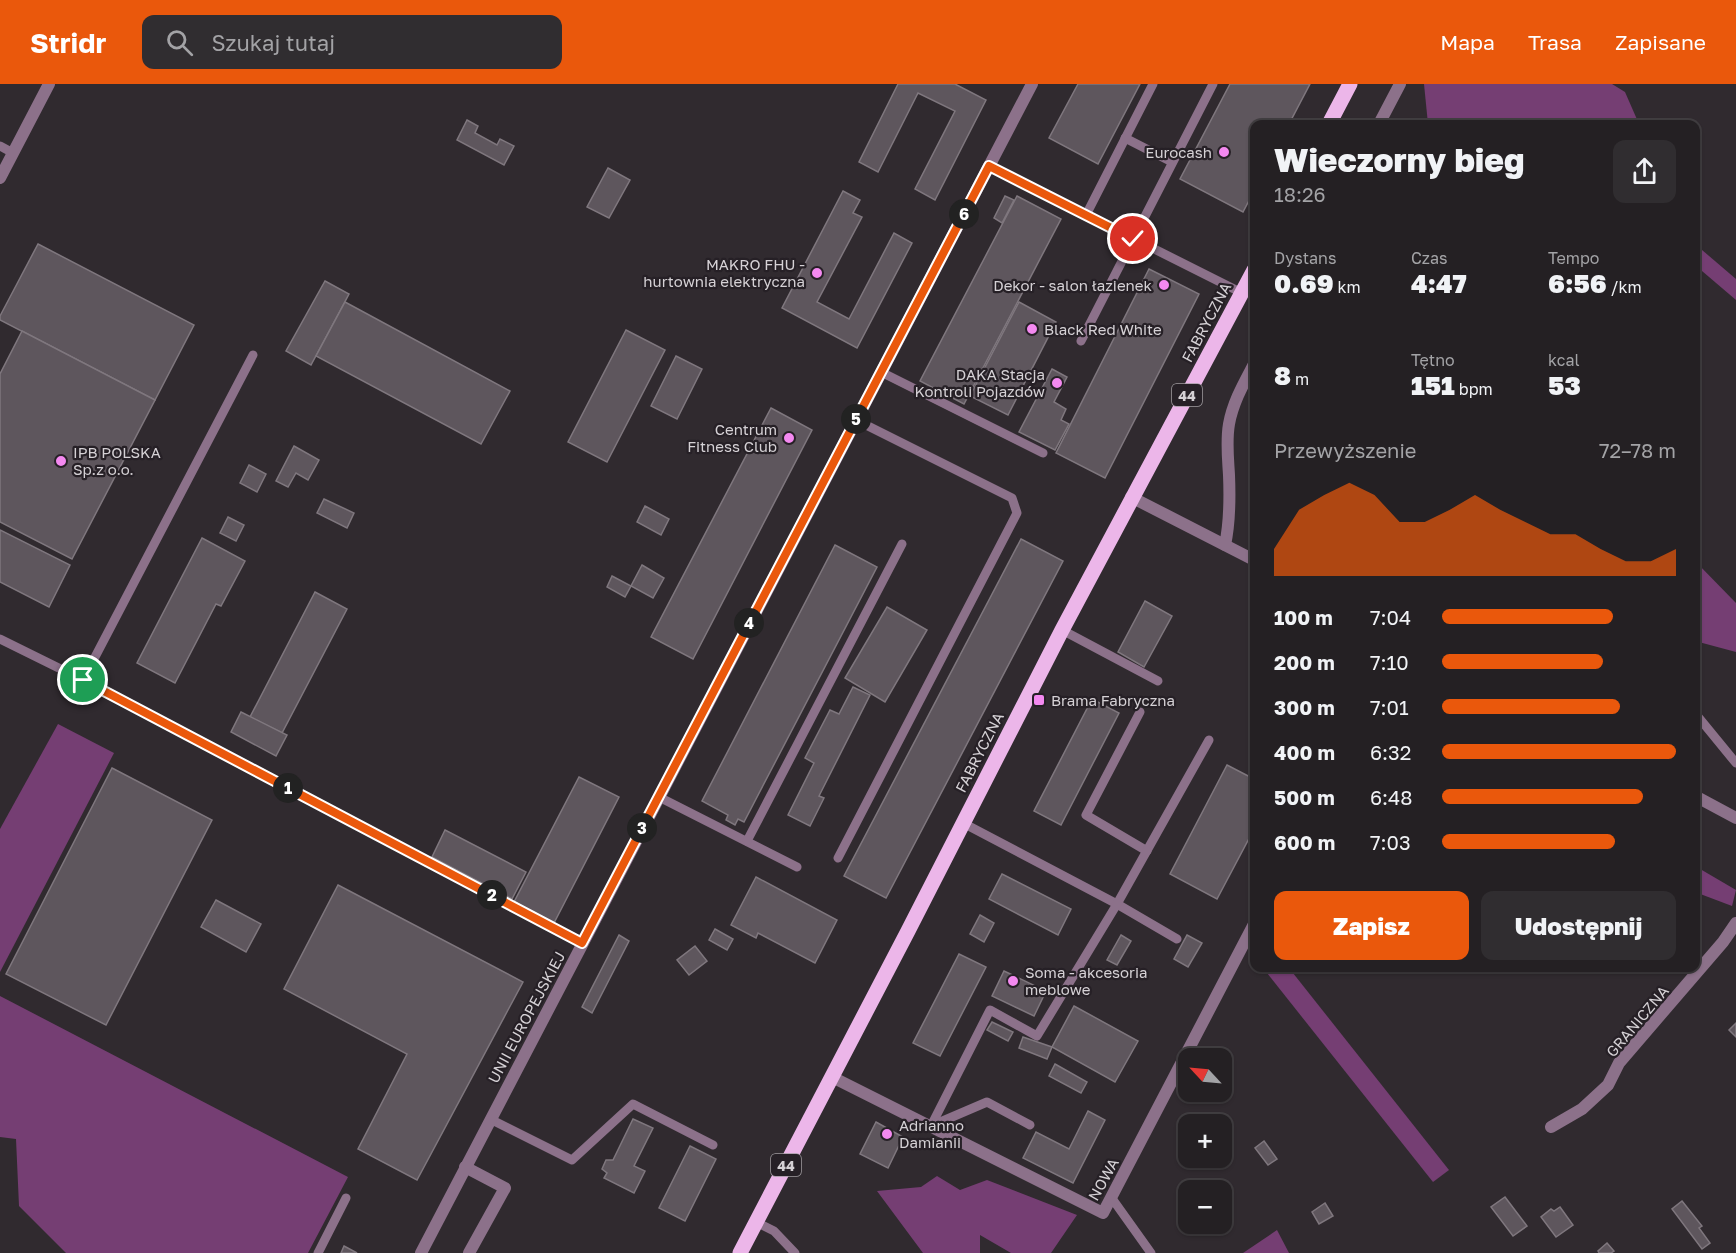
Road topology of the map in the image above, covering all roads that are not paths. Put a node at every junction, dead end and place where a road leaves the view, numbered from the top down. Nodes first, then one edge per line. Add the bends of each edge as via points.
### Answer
1 (49, 84) edge
2 (1032, 84) edge
3 (1154, 84) edge
4 (1213, 84) edge
5 (1350, 84) edge
6 (1400, 84) edge
7 (1331, 120) edge
8 (1381, 120) edge
9 (1125, 138) junction
10 (0, 146) edge
11 (13, 153) junction
12 (1172, 162) junction
13 (989, 166) junction
14 (0, 178) edge
15 (1086, 215) junction
16 (1133, 239) junction
17 (1250, 278) edge
18 (1242, 293) junction
19 (1081, 341) dead end
20 (253, 355) dead end
21 (881, 372) junction
22 (1250, 372) edge
23 (856, 420) junction
24 (1043, 453) dead end
25 (1131, 497) junction
26 (902, 544) dead end
27 (1225, 545) junction
28 (1250, 558) edge
29 (1062, 630) junction
30 (0, 639) edge
31 (83, 680) junction
32 (1158, 681) dead end
33 (1140, 712) dead end
34 (1700, 719) edge
35 (1209, 740) dead end
36 (1736, 763) edge
37 (659, 797) junction
38 (1700, 799) edge
39 (1736, 818) edge
40 (963, 823) junction
41 (747, 842) junction
42 (1147, 851) junction
43 (838, 858) dead end
44 (798, 867) dead end
45 (1117, 904) junction
46 (1736, 923) edge
47 (1250, 932) edge
48 (1177, 939) dead end
49 (582, 943) junction
50 (1700, 969) edge
51 (1697, 972) edge
52 (832, 1077) junction
53 (490, 1119) junction
54 (1030, 1125) dead end
55 (932, 1126) junction
56 (1551, 1128) dead end
57 (713, 1145) dead end
58 (465, 1167) junction
59 (1111, 1197) junction
60 (346, 1198) dead end
61 (756, 1222) junction
62 (318, 1253) edge
63 (421, 1253) edge
64 (470, 1253) edge
65 (740, 1253) edge
66 (795, 1253) edge
67 (1151, 1253) edge

1 - 11 street
2 - 13 street, UNII EUROPEJSKIEJ
3 - 9 lane
4 - 12 lane
5 - 7 main road
6 - 8 street
9 - 12 lane
9 - 15 lane
10 - 11 lane
11 - 14 street
12 - 16 lane
13 - 15 lane
13 - 21 street, UNII EUROPEJSKIEJ
15 - 16 lane
16 - 18 lane
16 - 19 lane
17 - 18 main road, FABRYCZNA / 44
18 - 25 main road, FABRYCZNA / 44
20 - 31 lane
21 - 23 street, UNII EUROPEJSKIEJ
21 - 24 lane
22 - 27 street via 1229,424 1229,520
23 - 37 street, UNII EUROPEJSKIEJ
23 - 43 lane via 1012,498 1017,513
25 - 27 street
25 - 29 main road, FABRYCZNA / 44
26 - 41 lane
27 - 28 street
29 - 32 lane
29 - 40 main road, FABRYCZNA / 44
30 - 31 lane
31 - 49 lane
33 - 42 lane via 1086,815
34 - 36 lane
35 - 42 lane
37 - 41 lane
37 - 49 street, UNII EUROPEJSKIEJ
38 - 39 street
40 - 45 lane
40 - 52 main road, FABRYCZNA / 44
41 - 44 lane
42 - 45 lane
45 - 48 lane
45 - 55 lane via 1037,1036 990,1010
46 - 50 street, GRANICZNA
47 - 59 street, NOWA
49 - 53 street, UNII EUROPEJSKIEJ
51 - 56 street, GRANICZNA via 1619,1063 1608,1085 1582,1109
52 - 55 street, NOWA
52 - 61 main road, FABRYCZNA / 44
53 - 57 lane via 572,1160 633,1104
53 - 58 street, UNII EUROPEJSKIEJ
54 - 55 lane via 987,1102
55 - 59 street, NOWA via 1103,1213
58 - 63 street, UNII EUROPEJSKIEJ
58 - 64 street via 505,1188
59 - 67 lane
60 - 62 lane
61 - 65 main road, FABRYCZNA / 44
61 - 66 lane via 774,1231

